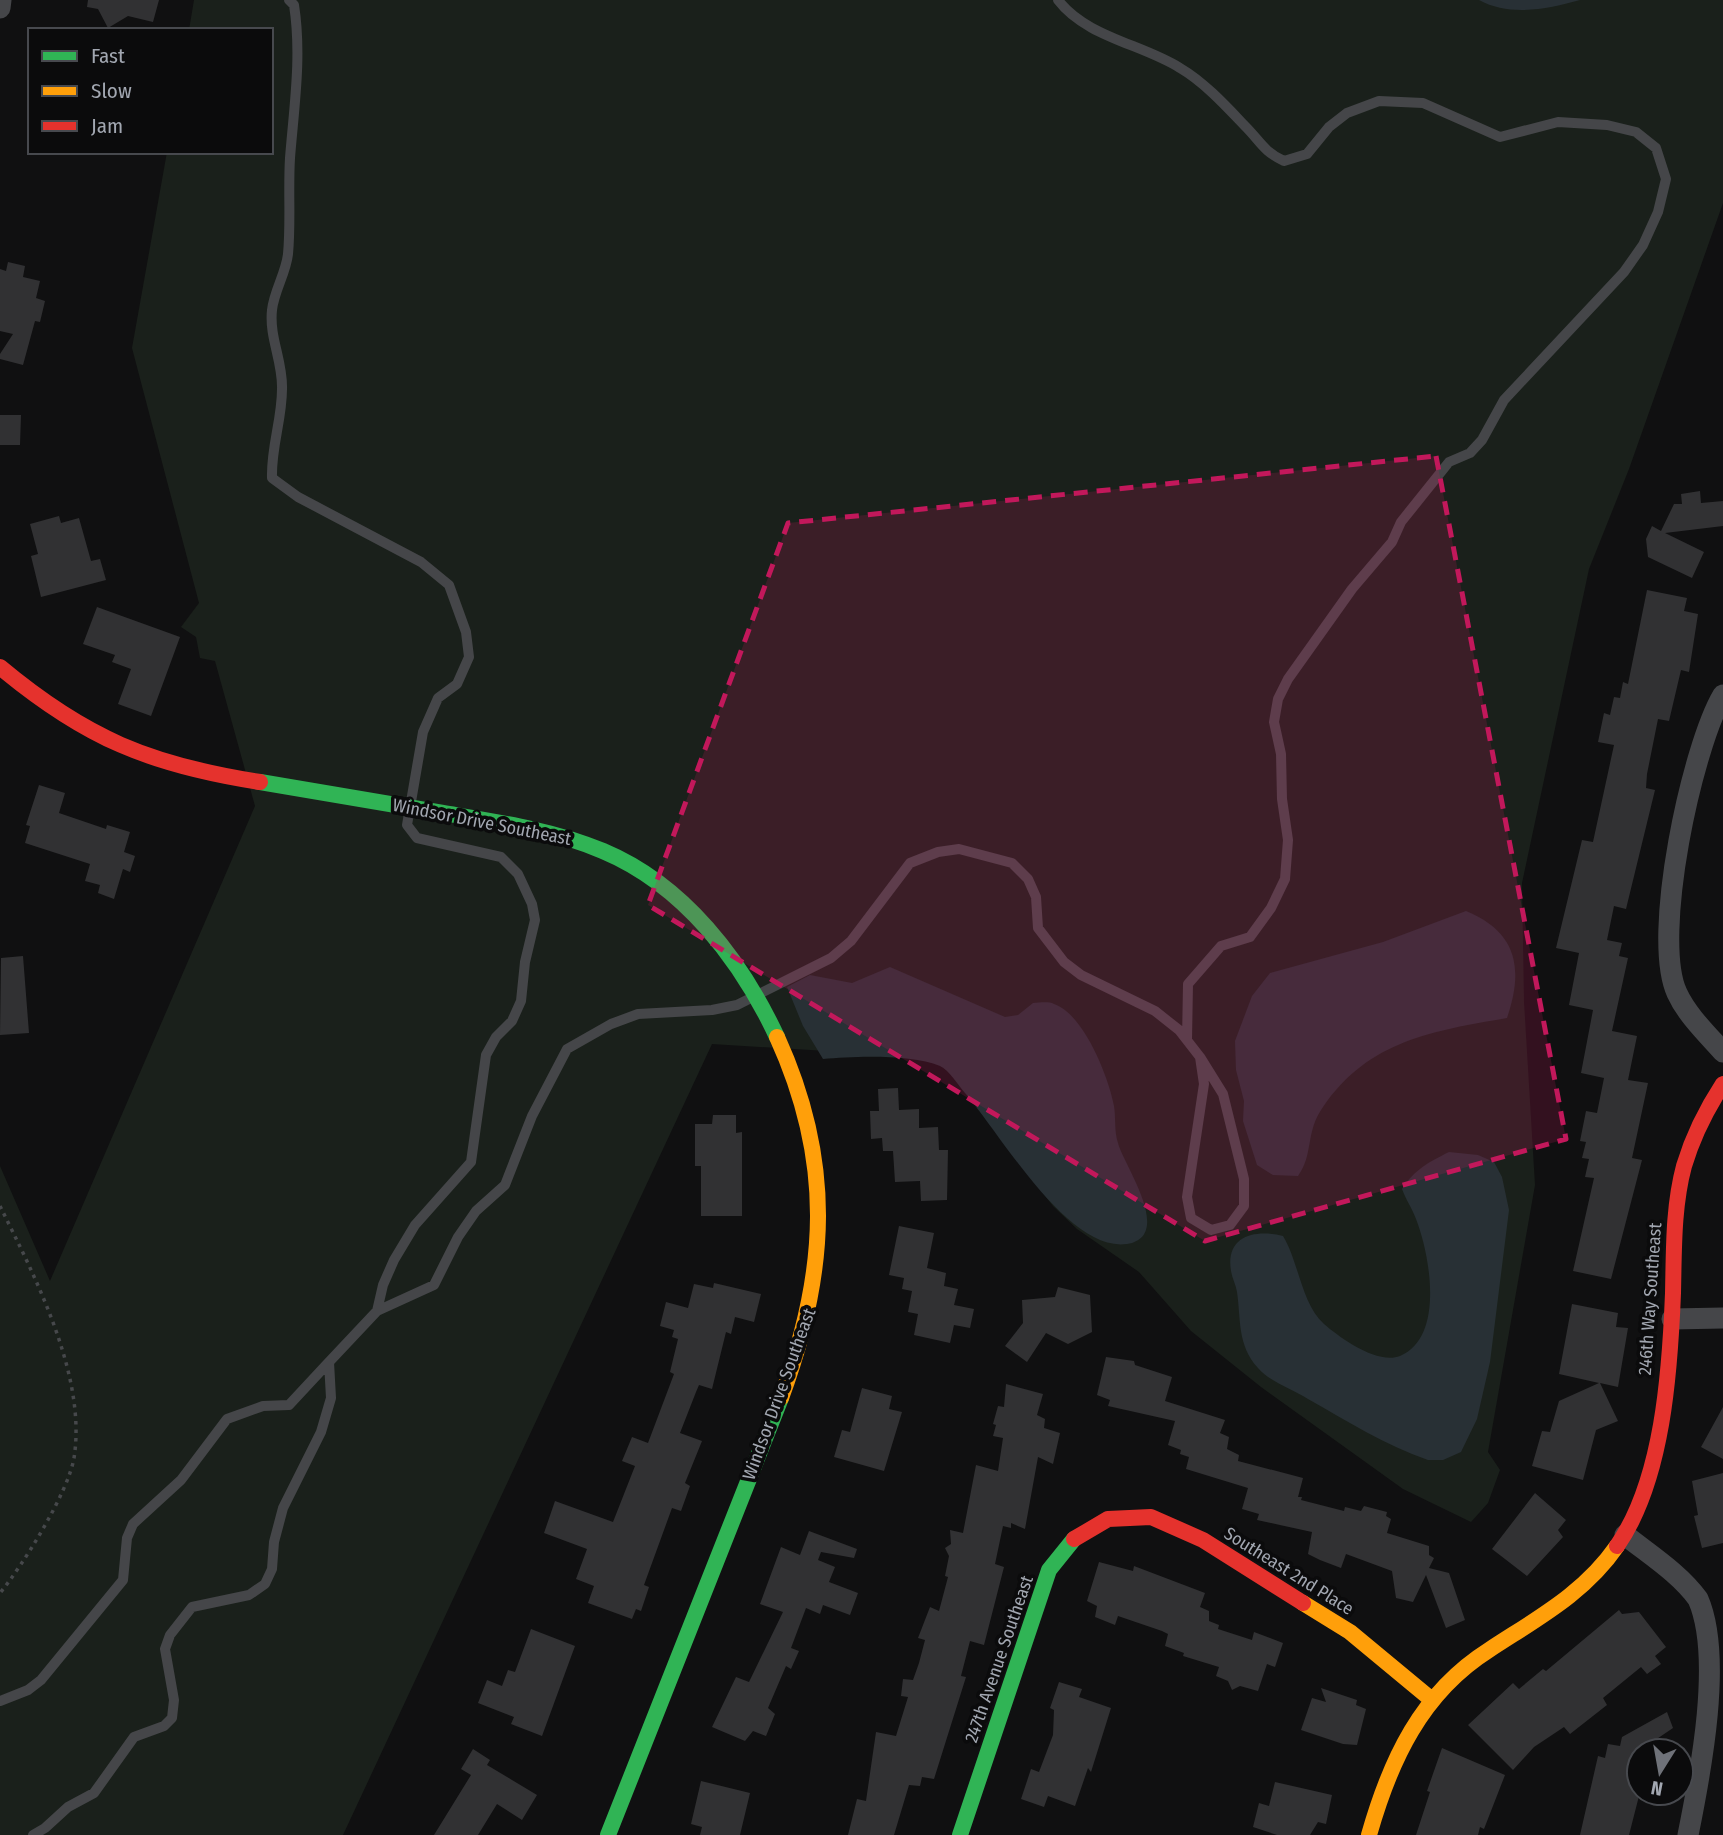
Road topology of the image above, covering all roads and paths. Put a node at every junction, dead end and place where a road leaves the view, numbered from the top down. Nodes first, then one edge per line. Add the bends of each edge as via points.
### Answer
1 (1, 0) edge
2 (289, 0) edge
3 (1058, 0) edge
4 (0, 8) edge
5 (0, 667) edge
6 (1723, 695) edge
7 (410, 808) junction
8 (755, 995) junction
9 (1186, 1040) junction
10 (1723, 1052) edge
11 (1200, 1057) junction
12 (1723, 1084) edge
13 (0, 1206) edge
14 (377, 1311) junction
15 (1723, 1318) edge
16 (1672, 1319) junction
17 (329, 1362) junction
18 (1108, 1519) joint
19 (1625, 1535) junction
20 (0, 1593) edge
21 (1432, 1700) junction
22 (0, 1701) edge
23 (33, 1835) edge
24 (608, 1835) edge
25 (960, 1835) edge
26 (1369, 1835) edge
27 (1688, 1835) edge

1 - 4 street
2 - 7 lane via 294,5 300,49 290,158 288,256 272,310 282,389 271,452 272,478 298,497 421,562 449,585 466,632 469,657 457,684 438,698 423,732
3 - 9 lane via 1085,23 1182,69 1247,127 1266,153 1284,161 1307,154 1347,113 1379,101 1423,103 1500,137 1558,122 1607,124 1636,132 1656,148 1666,179 1643,246 1624,272 1504,400 1482,440 1469,453 1449,462 1288,680 1274,722 1288,840 1285,879 1250,937 1221,946 1188,984
5 - 7 street, Windsor Drive Southeast via 43,704 94,734 152,759 212,774
6 - 10 street via 1704,734 1669,897 1667,930 1676,993
7 - 8 street, Windsor Drive Southeast via 589,843 649,874 702,922
7 - 14 lane via 407,825 417,838 501,857 518,874 535,920 521,1001 486,1055 471,1163 415,1225 394,1260
8 - 9 lane via 831,958 851,941 910,863 959,849 1012,863 1028,879 1036,897 1038,928 1064,962 1080,975 1156,1011
8 - 14 lane via 737,1005 712,1010 638,1014 567,1049 532,1116 505,1185 476,1211 457,1237 434,1285
8 - 24 street, Windsor Drive Southeast via 804,1099 817,1168 822,1232 816,1288 782,1395
9 - 11 lane
11 - 11 lane via 1223,1094 1244,1179 1244,1206 1230,1225 1211,1230 1191,1218 1187,1197 1204,1084
12 - 16 street, 246th Way Southeast via 1699,1121 1677,1192
13 - 20 path via 61,1343 76,1435 73,1461 57,1499
14 - 17 lane
15 - 16 street
16 - 19 street, 246th Way Southeast via 1658,1431
17 - 22 lane via 289,1405 263,1406 227,1419 181,1480 133,1524 123,1580 110,1600 41,1680
17 - 23 lane via 331,1398 324,1423 284,1508 265,1584 249,1595 192,1606 165,1650 174,1700 172,1718 164,1726 134,1737 94,1793
18 - 21 street, Southeast 2nd Place via 1151,1517 1203,1541 1350,1632
18 - 25 street, 247th Avenue Southeast via 1079,1534 1049,1570
19 - 21 street, 246th Way Southeast via 1563,1604 1485,1652
19 - 27 street via 1679,1577 1699,1600 1714,1641 1714,1702
21 - 26 street, 246th Way Southeast via 1411,1725 1394,1758

